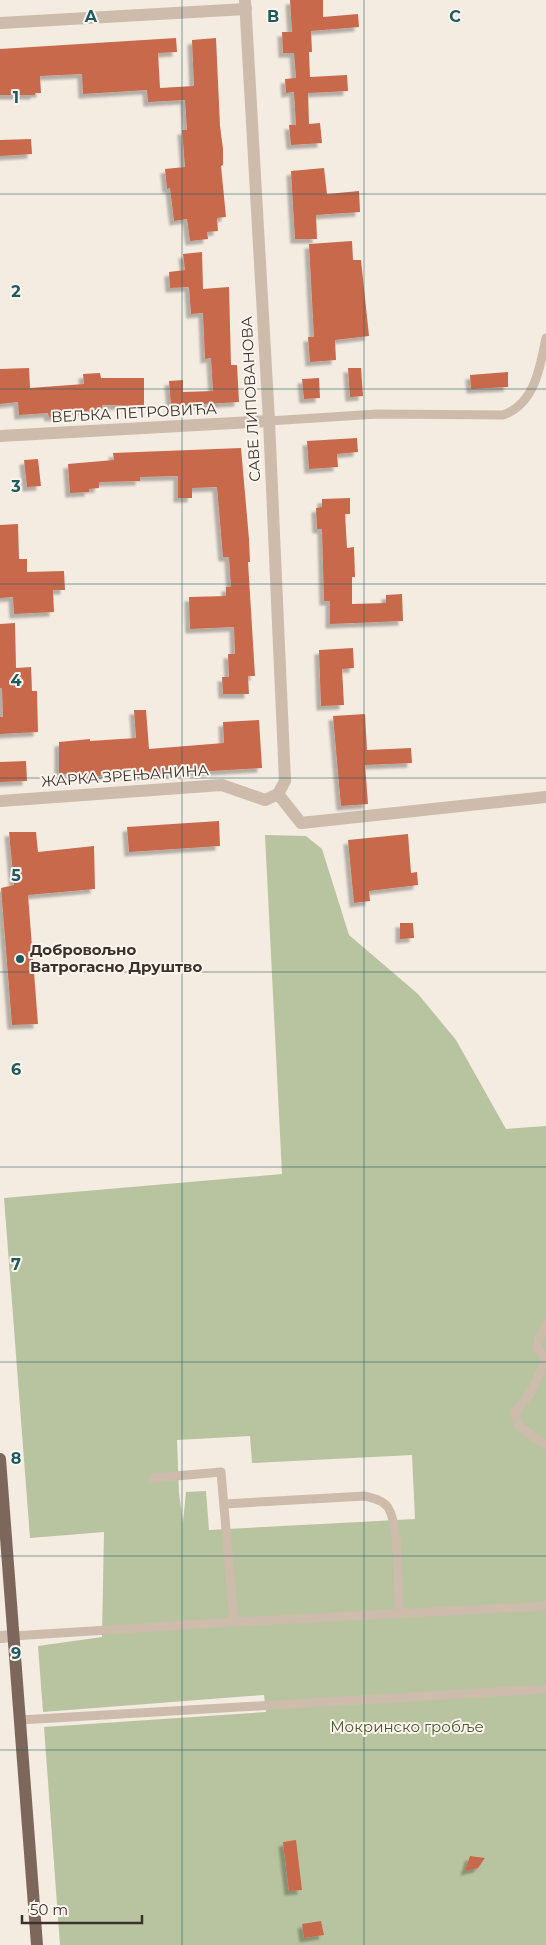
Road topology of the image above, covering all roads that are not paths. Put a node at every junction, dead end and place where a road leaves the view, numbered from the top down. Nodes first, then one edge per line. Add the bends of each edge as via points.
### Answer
1 (246, 4) edge
2 (0, 22) edge
3 (546, 338) edge
4 (270, 421) junction
5 (0, 436) edge
6 (278, 794) junction
7 (546, 797) edge
8 (0, 801) edge
9 (546, 1326) edge
10 (546, 1446) edge
11 (0, 1459) edge
12 (153, 1478) dead end
13 (224, 1504) junction
14 (546, 1606) edge
15 (399, 1614) junction
16 (234, 1622) junction
17 (6, 1636) edge
18 (546, 1689) edge
19 (20, 1720) junction
20 (37, 1945) edge

1 - 2 street
1 - 4 street, САВЕ ЛИПОВАНОВА
3 - 4 lane via 537,375 527,398 516,409 503,415 377,414
4 - 5 street, ВЕЉКА ПЕТРОВИЋА
4 - 6 street, САВЕ ЛИПОВАНОВА via 285,781
6 - 7 street via 301,823
6 - 8 street, ЖАРКА ЗРЕЊАНИНА via 264,800 222,785
9 - 10 lane via 537,1348 546,1359 531,1392 516,1412 519,1426
11 - 17 main road
12 - 13 lane via 221,1472
13 - 15 lane via 365,1496 386,1504 395,1527
13 - 16 lane
14 - 15 lane
15 - 16 lane
16 - 17 lane
17 - 19 main road
18 - 19 lane
19 - 20 main road

